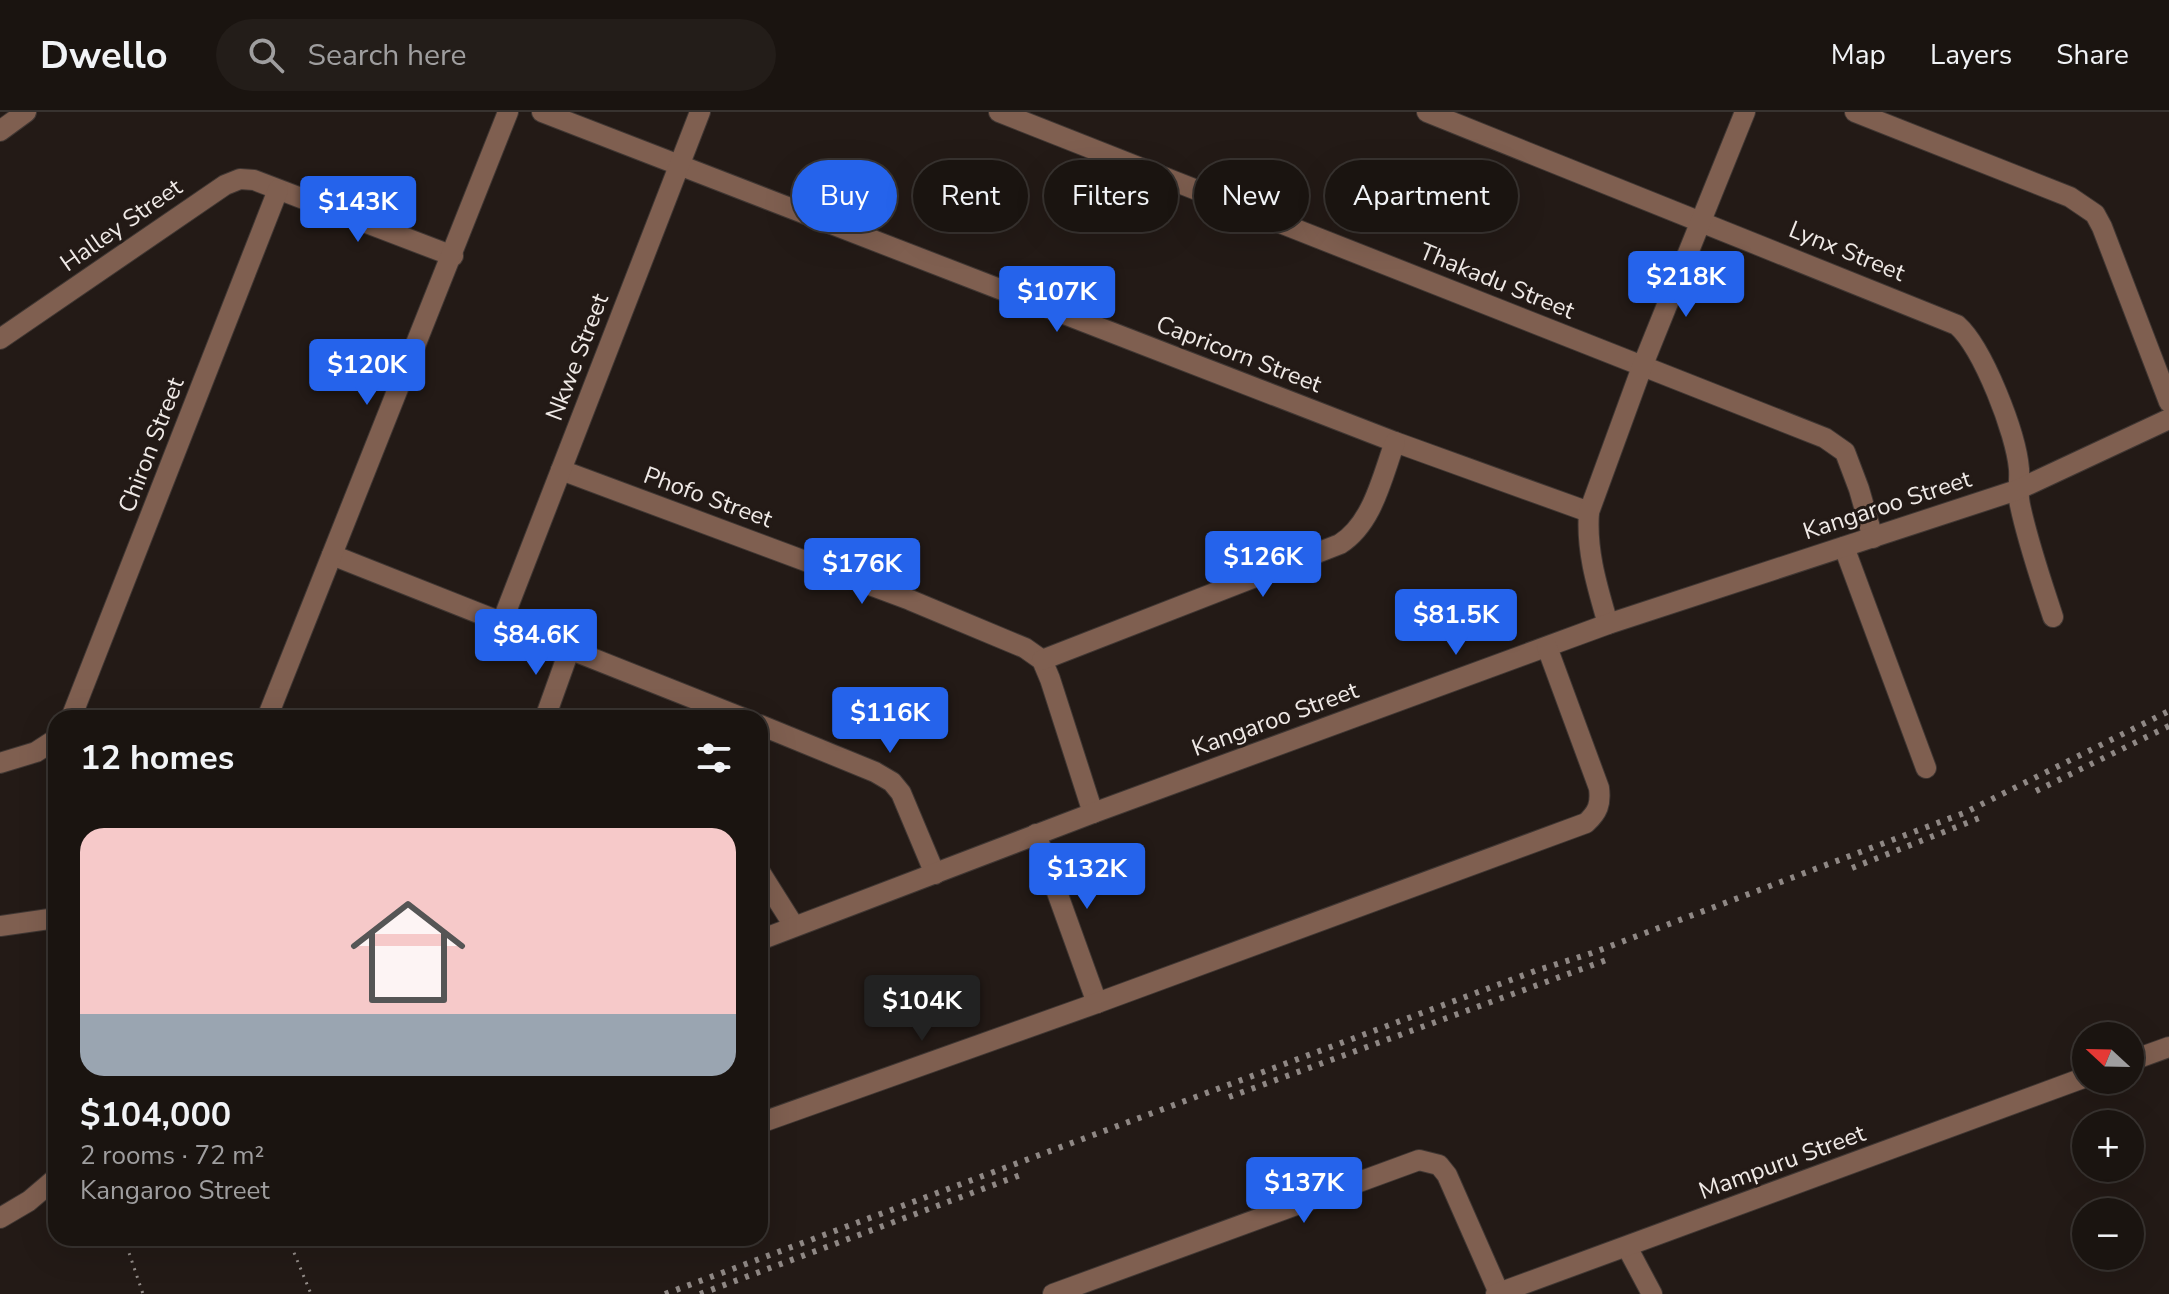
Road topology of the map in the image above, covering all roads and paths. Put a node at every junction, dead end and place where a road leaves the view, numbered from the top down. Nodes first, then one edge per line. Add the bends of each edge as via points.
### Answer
1 (26, 112) edge
2 (508, 112) edge
3 (542, 112) edge
4 (700, 112) edge
5 (999, 112) edge
6 (1427, 112) edge
7 (1745, 112) edge
8 (1855, 112) edge
9 (0, 131) edge
10 (680, 165) junction
11 (278, 190) junction
12 (1702, 221) junction
13 (453, 256) junction
14 (0, 339) edge
15 (1642, 367) junction
16 (2169, 402) edge
17 (2169, 419) edge
18 (1395, 442) junction
19 (561, 470) junction
20 (2017, 490) junction
21 (1589, 512) junction
22 (1873, 538) junction
23 (1844, 547) junction
24 (332, 555) junction
25 (2053, 617) dead end
26 (502, 622) junction
27 (1608, 624) junction
28 (1547, 647) junction
29 (569, 651) junction
30 (1042, 660) junction
31 (79, 710) edge
32 (270, 710) edge
33 (548, 710) edge
34 (722, 710) edge
35 (768, 728) edge
36 (48, 744) edge
37 (0, 763) edge
38 (1926, 768) dead end
39 (1093, 813) junction
40 (1036, 834) junction
41 (935, 874) junction
42 (768, 885) edge
43 (48, 919) edge
44 (0, 926) edge
45 (794, 926) junction
46 (768, 937) edge
47 (1097, 1003) junction
48 (2169, 1047) edge
49 (2144, 1056) edge
50 (2072, 1082) edge
51 (768, 1120) edge
52 (48, 1185) edge
53 (0, 1218) edge
54 (127, 1246) edge
55 (291, 1246) edge
56 (1627, 1247) junction
57 (143, 1294) edge
58 (311, 1294) edge
59 (1053, 1294) edge
60 (1498, 1294) edge
61 (1652, 1294) edge

1 - 9 street
2 - 13 street
3 - 10 street, Capricorn Street
4 - 10 street, Nkwe Street
5 - 15 street, Thakadu Street
6 - 12 street, Lynx Street
7 - 12 street
8 - 16 street via 2070,197 2095,214
10 - 18 street, Capricorn Street
10 - 19 street, Nkwe Street
11 - 13 street, Halley Street
11 - 14 street, Halley Street via 254,180 225,185
11 - 31 street, Chiron Street
12 - 15 street
12 - 20 street, Lynx Street via 1957,325 1975,345 2015,447
13 - 24 street
15 - 21 street
15 - 22 street, Thakadu Street via 1837,445 1851,465
17 - 20 street, Kangaroo Street
18 - 21 street, Capricorn Street
18 - 30 street via 1353,536
19 - 26 street, Nkwe Street
19 - 30 street, Phofo Street via 910,600
20 - 22 street, Kangaroo Street
20 - 25 street, Lynx Street
21 - 27 street via 1593,572
22 - 23 street, Kangaroo Street
23 - 27 street, Kangaroo Street
23 - 38 street
24 - 26 street
24 - 32 street
26 - 29 street
27 - 28 street, Kangaroo Street
28 - 39 street, Kangaroo Street
28 - 47 street via 1599,788 1597,813 1586,823
29 - 33 street
29 - 34 street
30 - 39 street
35 - 41 street via 892,782
36 - 37 street
39 - 40 street, Kangaroo Street
40 - 41 street, Kangaroo Street
40 - 47 street
41 - 45 street, Kangaroo Street
42 - 45 street
43 - 44 street
45 - 46 street, Kangaroo Street
47 - 51 street
48 - 49 street
50 - 56 street, Mampuru Street
52 - 53 street
54 - 57 path
55 - 58 path
56 - 60 street, Mampuru Street
56 - 61 street
59 - 60 street via 1419,1160 1439,1165 1447,1175

